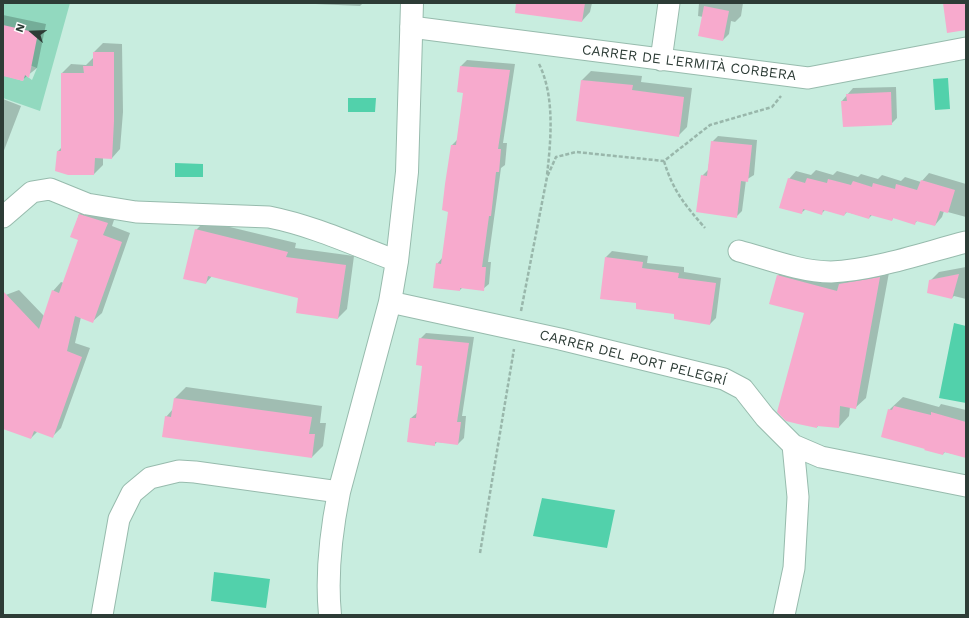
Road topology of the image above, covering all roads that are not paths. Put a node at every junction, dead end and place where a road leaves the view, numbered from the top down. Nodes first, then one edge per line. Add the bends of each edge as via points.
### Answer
1 (412, 3) edge
2 (669, 3) edge
3 (411, 27) junction
4 (966, 48) edge
5 (661, 60) junction
6 (3, 217) edge
7 (966, 242) edge
8 (739, 251) dead end
9 (397, 261) junction
10 (390, 302) junction
11 (793, 444) junction
12 (966, 486) edge
13 (339, 492) junction
14 (102, 615) edge
15 (330, 615) edge
16 (784, 615) edge

1 - 3 street
2 - 5 street
3 - 5 street, CARRER DE L'ERMITÀ CORBERA
3 - 9 street via 407,172
4 - 5 street, CARRER DE L'ERMITÀ CORBERA via 808,78
6 - 9 street via 32,192 50,190 87,204 136,212 269,217 286,220 322,231
7 - 8 street via 865,268 831,272 808,270
9 - 10 street
10 - 11 street, CARRER DEL PORT PELEGRÍ via 518,329 724,379 744,389 766,418
10 - 13 street
11 - 12 street, CARRER DEL PORT PELEGRÍ via 821,457
11 - 16 street via 798,497 794,568
13 - 14 street via 179,470 150,478 132,493 119,519
13 - 15 street via 330,552

